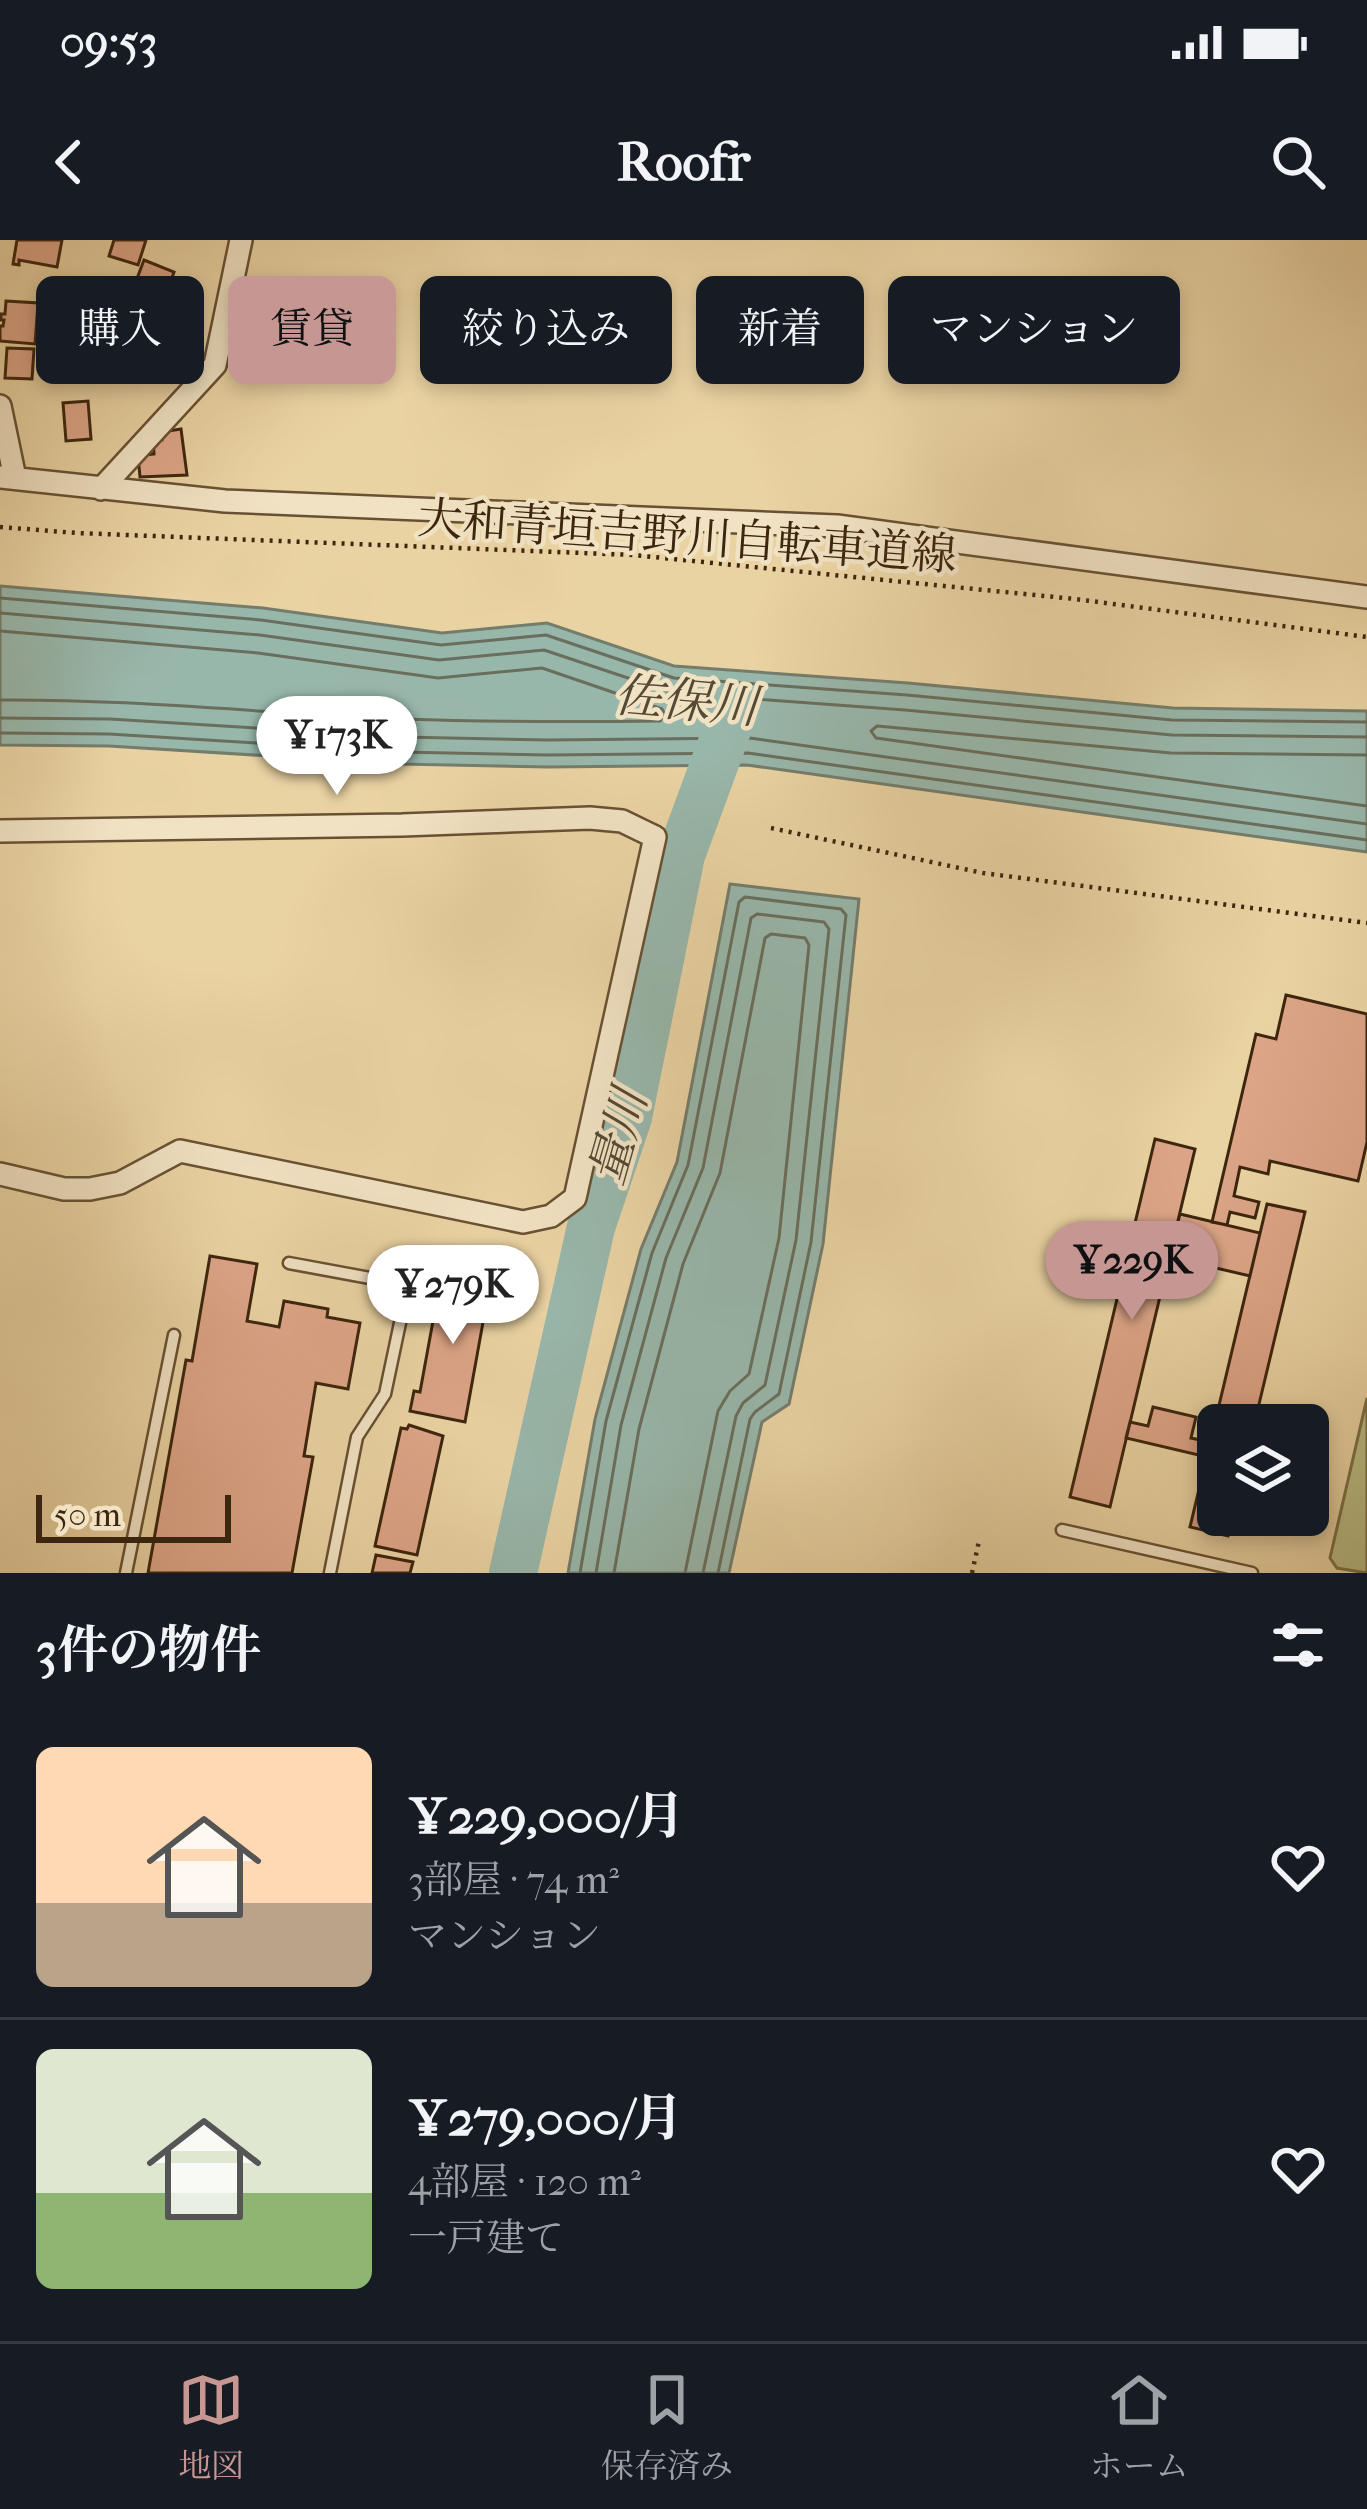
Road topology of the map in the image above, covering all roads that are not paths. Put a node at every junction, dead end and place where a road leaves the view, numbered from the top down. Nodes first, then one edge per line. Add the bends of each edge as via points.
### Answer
1 (241, 240) edge
2 (0, 406) edge
3 (8, 478) edge
4 (101, 489) junction
5 (1367, 597) edge
6 (0, 831) edge
7 (0, 1174) edge
8 (290, 1263) dead end
9 (174, 1335) dead end
10 (1063, 1530) dead end
11 (126, 1573) edge
12 (330, 1573) edge
13 (1252, 1573) edge

1 - 4 street via 214,365
2 - 3 street
3 - 4 street
4 - 5 street via 837,526
6 - 7 street via 590,818 655,836 575,1198 551,1216 523,1222 180,1151 120,1183 90,1189
8 - 12 lane via 408,1285 385,1394 357,1437
9 - 11 lane
10 - 13 lane

